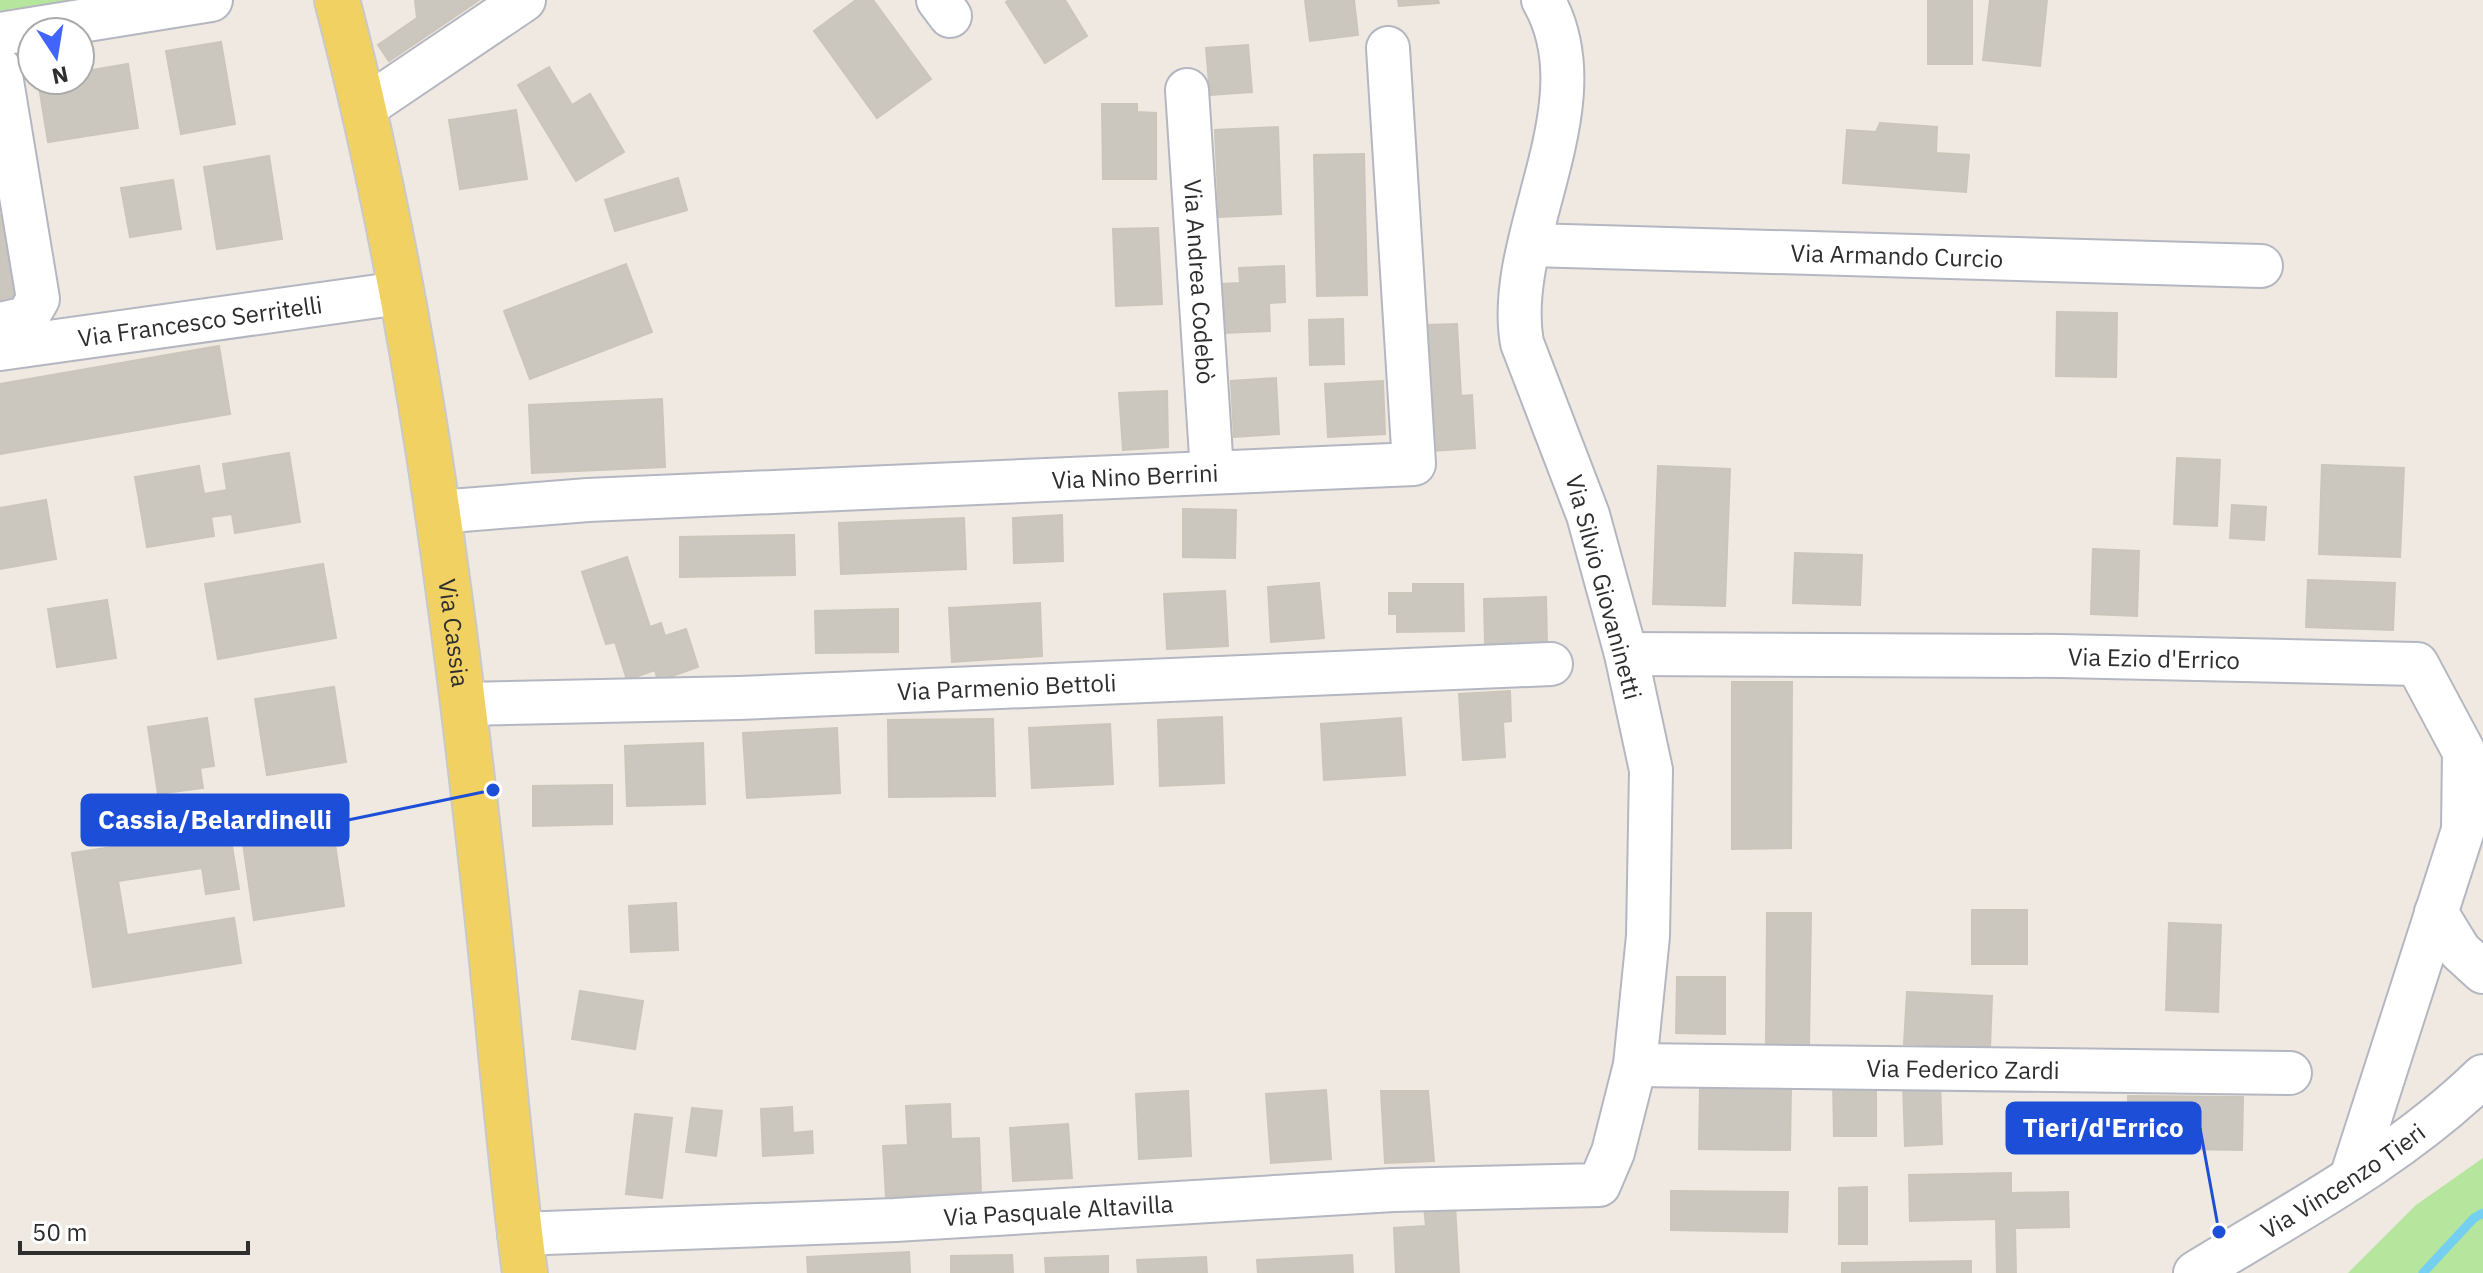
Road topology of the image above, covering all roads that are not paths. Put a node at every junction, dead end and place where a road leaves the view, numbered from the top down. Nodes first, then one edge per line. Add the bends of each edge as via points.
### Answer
1 (211, 0) edge
2 (337, 0) edge
3 (524, 0) edge
4 (1543, 0) edge
5 (0, 34) edge
6 (1388, 48) dead end
7 (0, 69) edge
8 (1187, 90) dead end
9 (364, 108) junction
10 (1531, 245) junction
11 (2261, 266) dead end
12 (400, 293) junction
13 (0, 324) edge
14 (0, 349) edge
15 (1212, 471) junction
16 (438, 512) junction
17 (1626, 654) junction
18 (1551, 664) dead end
19 (463, 704) junction
20 (2436, 912) junction
21 (2483, 972) edge
22 (1635, 1065) junction
23 (2290, 1073) dead end
24 (2483, 1076) edge
25 (2351, 1178) junction
26 (1599, 1185) joint
27 (522, 1253) edge
28 (2195, 1273) edge

1 - 5 street
2 - 9 main road, Via Cassia
3 - 9 street
4 - 10 street, Via Silvio Giovaninetti via 1556,29 1561,94
6 - 15 street, Via Nino Berrini via 1414,464
7 - 13 street via 38,299 27,318
8 - 15 street, Via Andrea Codebò
9 - 12 main road, Via Cassia
10 - 11 street, Via Armando Curcio
10 - 17 street, Via Silvio Giovaninetti via 1519,295 1522,343 1588,515
12 - 14 street, Via Francesco Serritelli
12 - 16 main road, Via Cassia
15 - 16 street, Via Nino Berrini via 588,500
16 - 19 main road, Via Cassia
17 - 20 street, Via Ezio d'Errico via 2417,664 2464,752 2463,830
17 - 22 street, Via Silvio Giovaninetti via 1651,770 1648,936
18 - 19 street, Via Parmenio Bettoli via 739,698
19 - 27 main road, Via Cassia
20 - 21 street via 2460,951
20 - 25 street, Via Ezio d'Errico
22 - 23 street, Via Federico Zardi
22 - 26 street, Via Silvio Giovaninetti
24 - 25 street, Via Vincenzo Tieri
25 - 28 street, Via Vincenzo Tieri
26 - 27 street, Via Pasquale Altavilla via 1393,1190 895,1220

